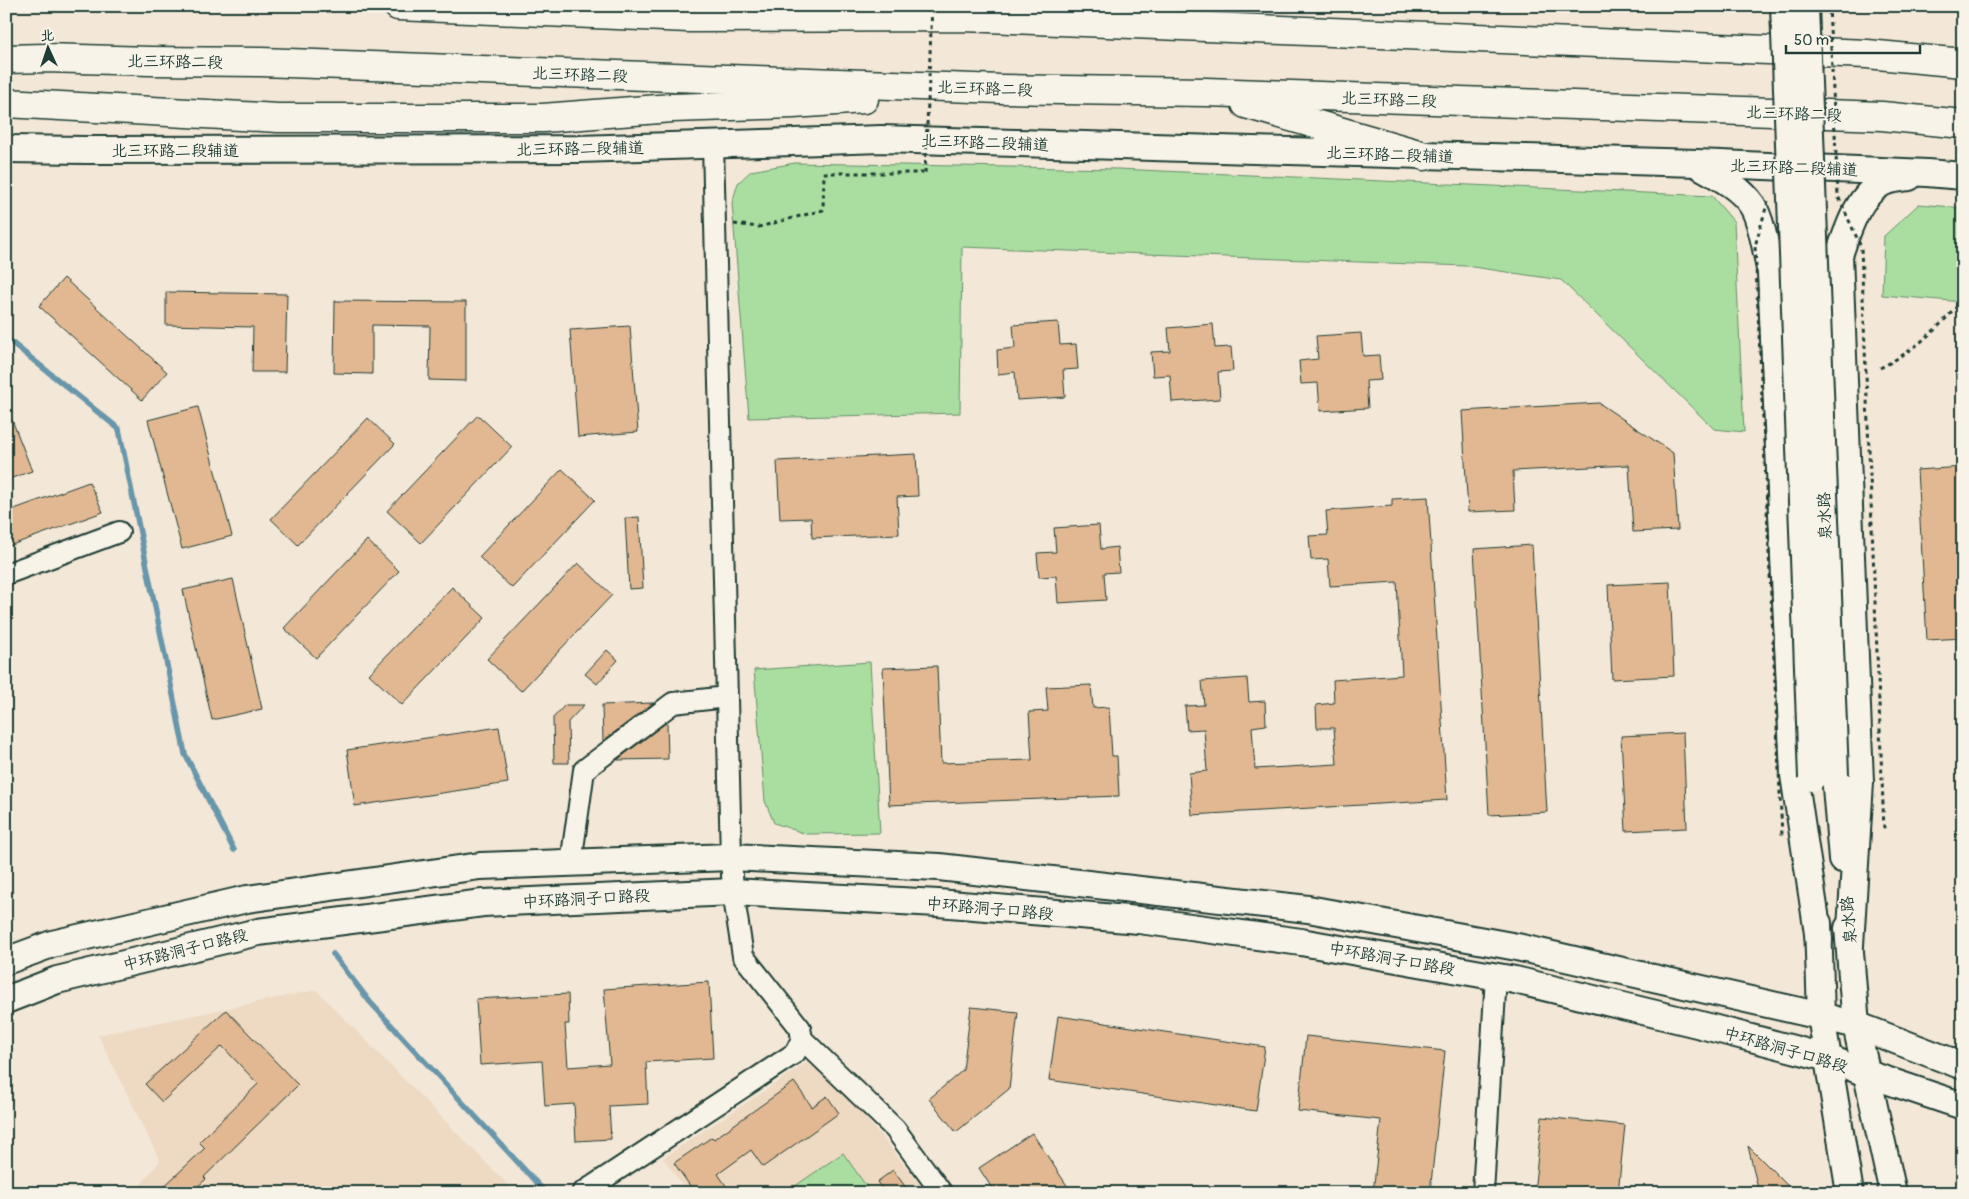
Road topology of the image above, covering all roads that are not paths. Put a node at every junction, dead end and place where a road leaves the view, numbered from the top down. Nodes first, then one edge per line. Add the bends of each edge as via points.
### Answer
1 (398, 6) edge
2 (648, 6) edge
3 (999, 6) edge
4 (1784, 6) edge
5 (1805, 6) edge
6 (964, 17) junction
7 (689, 18) junction
8 (6, 59) edge
9 (1963, 63) edge
10 (1001, 89) junction
11 (1206, 92) junction
12 (6, 103) edge
13 (1963, 124) edge
14 (713, 145) junction
15 (6, 149) edge
16 (1425, 156) junction
17 (1697, 163) junction
18 (1927, 172) junction
19 (1963, 176) edge
20 (120, 532) dead end
21 (6, 574) edge
22 (726, 697) junction
23 (1823, 776) junction
24 (731, 857) junction
25 (571, 863) junction
26 (733, 892) junction
27 (1818, 940) junction
28 (1850, 945) junction
29 (6, 961) edge
30 (1496, 976) junction
31 (6, 1000) edge
32 (1821, 1016) junction
33 (1856, 1025) junction
34 (802, 1039) junction
35 (1828, 1058) junction
36 (1963, 1066) edge
37 (1868, 1074) junction
38 (1963, 1106) edge
39 (582, 1193) edge
40 (942, 1193) edge
41 (1483, 1193) edge
42 (1850, 1193) edge
43 (1893, 1193) edge

1 - 7 highway
2 - 7 highway
3 - 6 highway
4 - 23 main road, bridge
5 - 23 main road, 泉水路, bridge
6 - 7 highway
6 - 9 highway via 1857,53
8 - 10 highway, 北三环路二段 via 261,62
10 - 11 highway, 北三环路二段
10 - 12 highway via 543,118 278,118
11 - 13 highway, 北三环路二段 via 1882,116
11 - 16 highway
14 - 15 main road, 北三环路二段辅道 via 560,149
14 - 16 main road, 北三环路二段辅道 via 881,139
14 - 22 street
16 - 17 main road, 北三环路二段辅道
17 - 18 main road, 北三环路二段辅道
17 - 27 main road via 1730,183 1753,205 1771,274 1794,775
18 - 19 main road, 北三环路二段辅道
18 - 28 main road via 1882,182 1864,199 1849,225 1839,255 1860,782
20 - 21 street
22 - 24 street
22 - 25 street via 673,703 584,770
23 - 27 main road
23 - 28 main road, 泉水路
24 - 25 main road, 中环路洞子口路段
24 - 26 street
24 - 32 main road, 中环路洞子口路段 via 939,867 1308,909 1517,947
25 - 29 main road, 中环路洞子口路段 via 480,866 247,899 52,944
26 - 30 main road, 中环路洞子口路段 via 938,903 1139,920 1301,942
26 - 31 main road, 中环路洞子口路段 via 483,903 258,932 57,980
26 - 34 street via 743,956 800,1028
27 - 32 main road
28 - 33 main road, 泉水路
30 - 35 main road, 中环路洞子口路段
30 - 41 street
32 - 33 main road, 中环路洞子口路段
32 - 35 main road
33 - 36 main road, 中环路洞子口路段
33 - 37 main road, 泉水路
34 - 39 street via 795,1053
34 - 40 street via 895,1129
35 - 37 main road, 中环路洞子口路段
35 - 42 main road
37 - 38 main road, 中环路洞子口路段
37 - 43 main road, 泉水路

